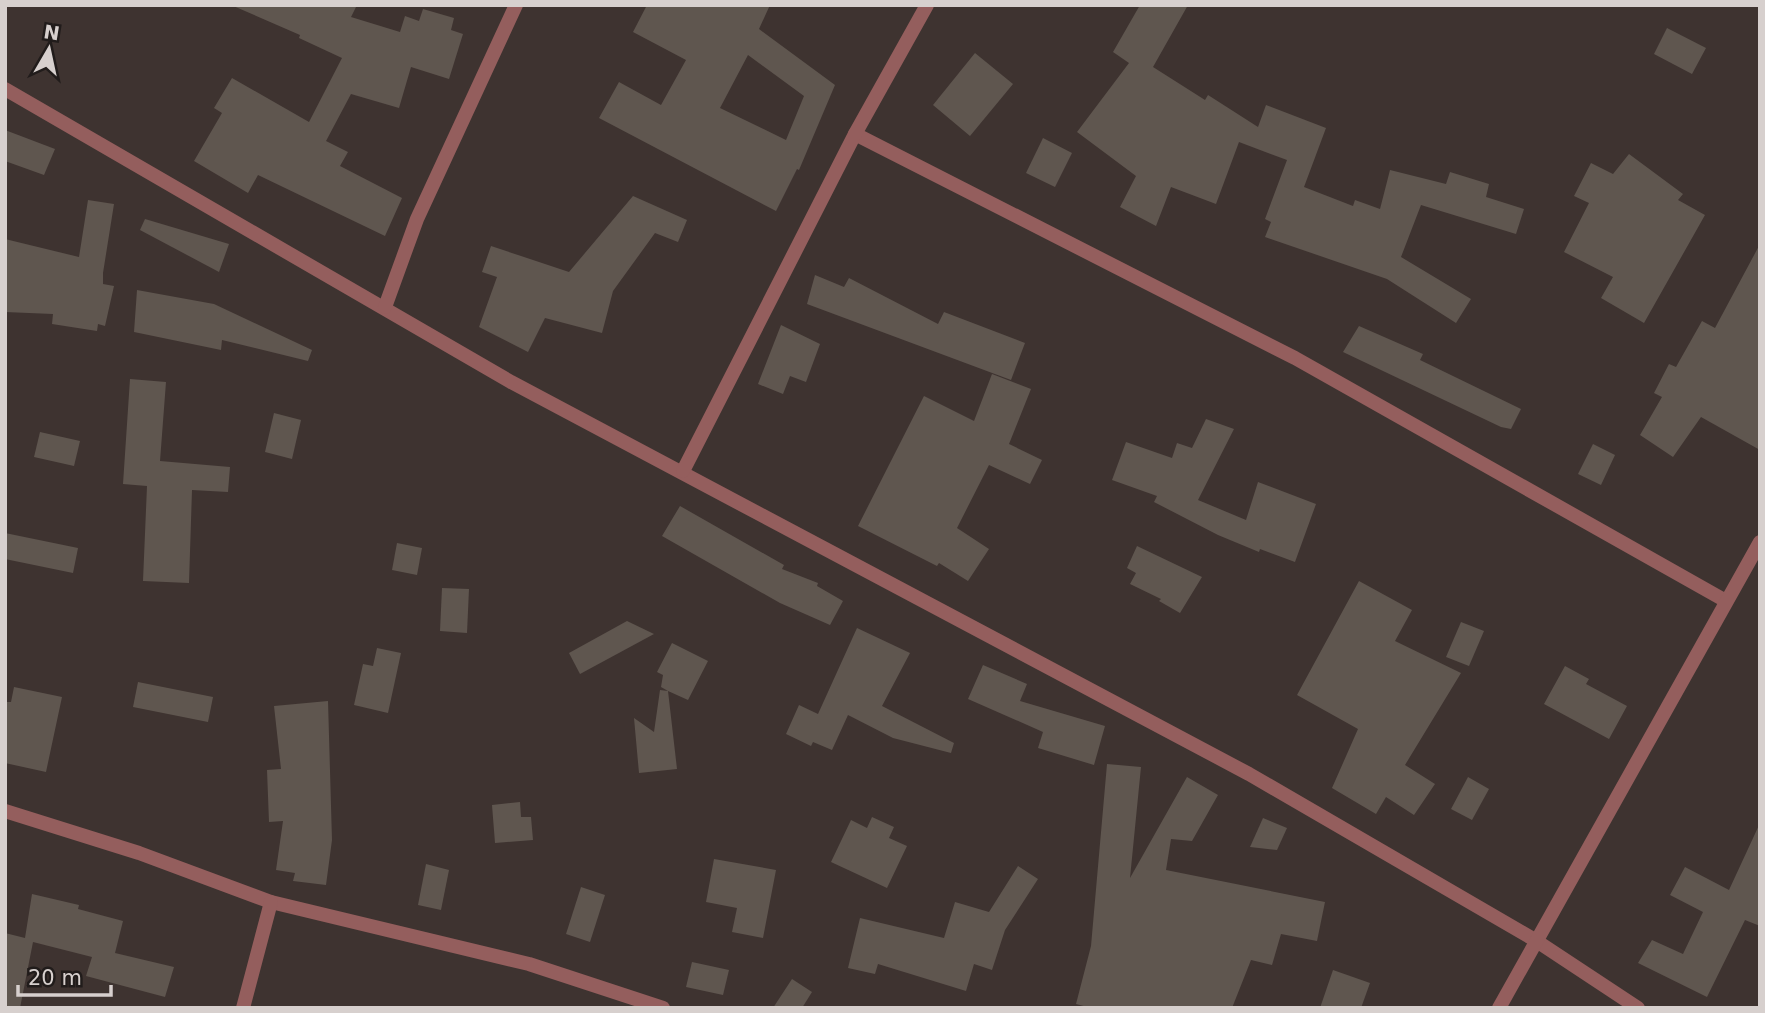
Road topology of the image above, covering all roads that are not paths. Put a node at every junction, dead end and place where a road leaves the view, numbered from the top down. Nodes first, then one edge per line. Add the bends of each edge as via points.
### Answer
1 (516, 5) edge
2 (927, 5) edge
3 (5, 89) edge
4 (855, 134) junction
5 (385, 307) junction
6 (683, 471) junction
7 (1760, 542) edge
8 (1726, 601) junction
9 (5, 811) edge
10 (271, 902) junction
11 (1535, 940) junction
12 (243, 1008) edge
13 (663, 1008) edge
14 (1499, 1008) edge
15 (1638, 1008) edge

1 - 5 street via 417,219
2 - 4 street
3 - 5 street
4 - 6 street
4 - 8 street via 1295,358
5 - 6 street via 511,382
6 - 11 street via 1249,774
7 - 8 street
8 - 11 street
9 - 10 street via 139,853
10 - 12 street
10 - 13 street via 529,964
11 - 14 street
11 - 15 street

